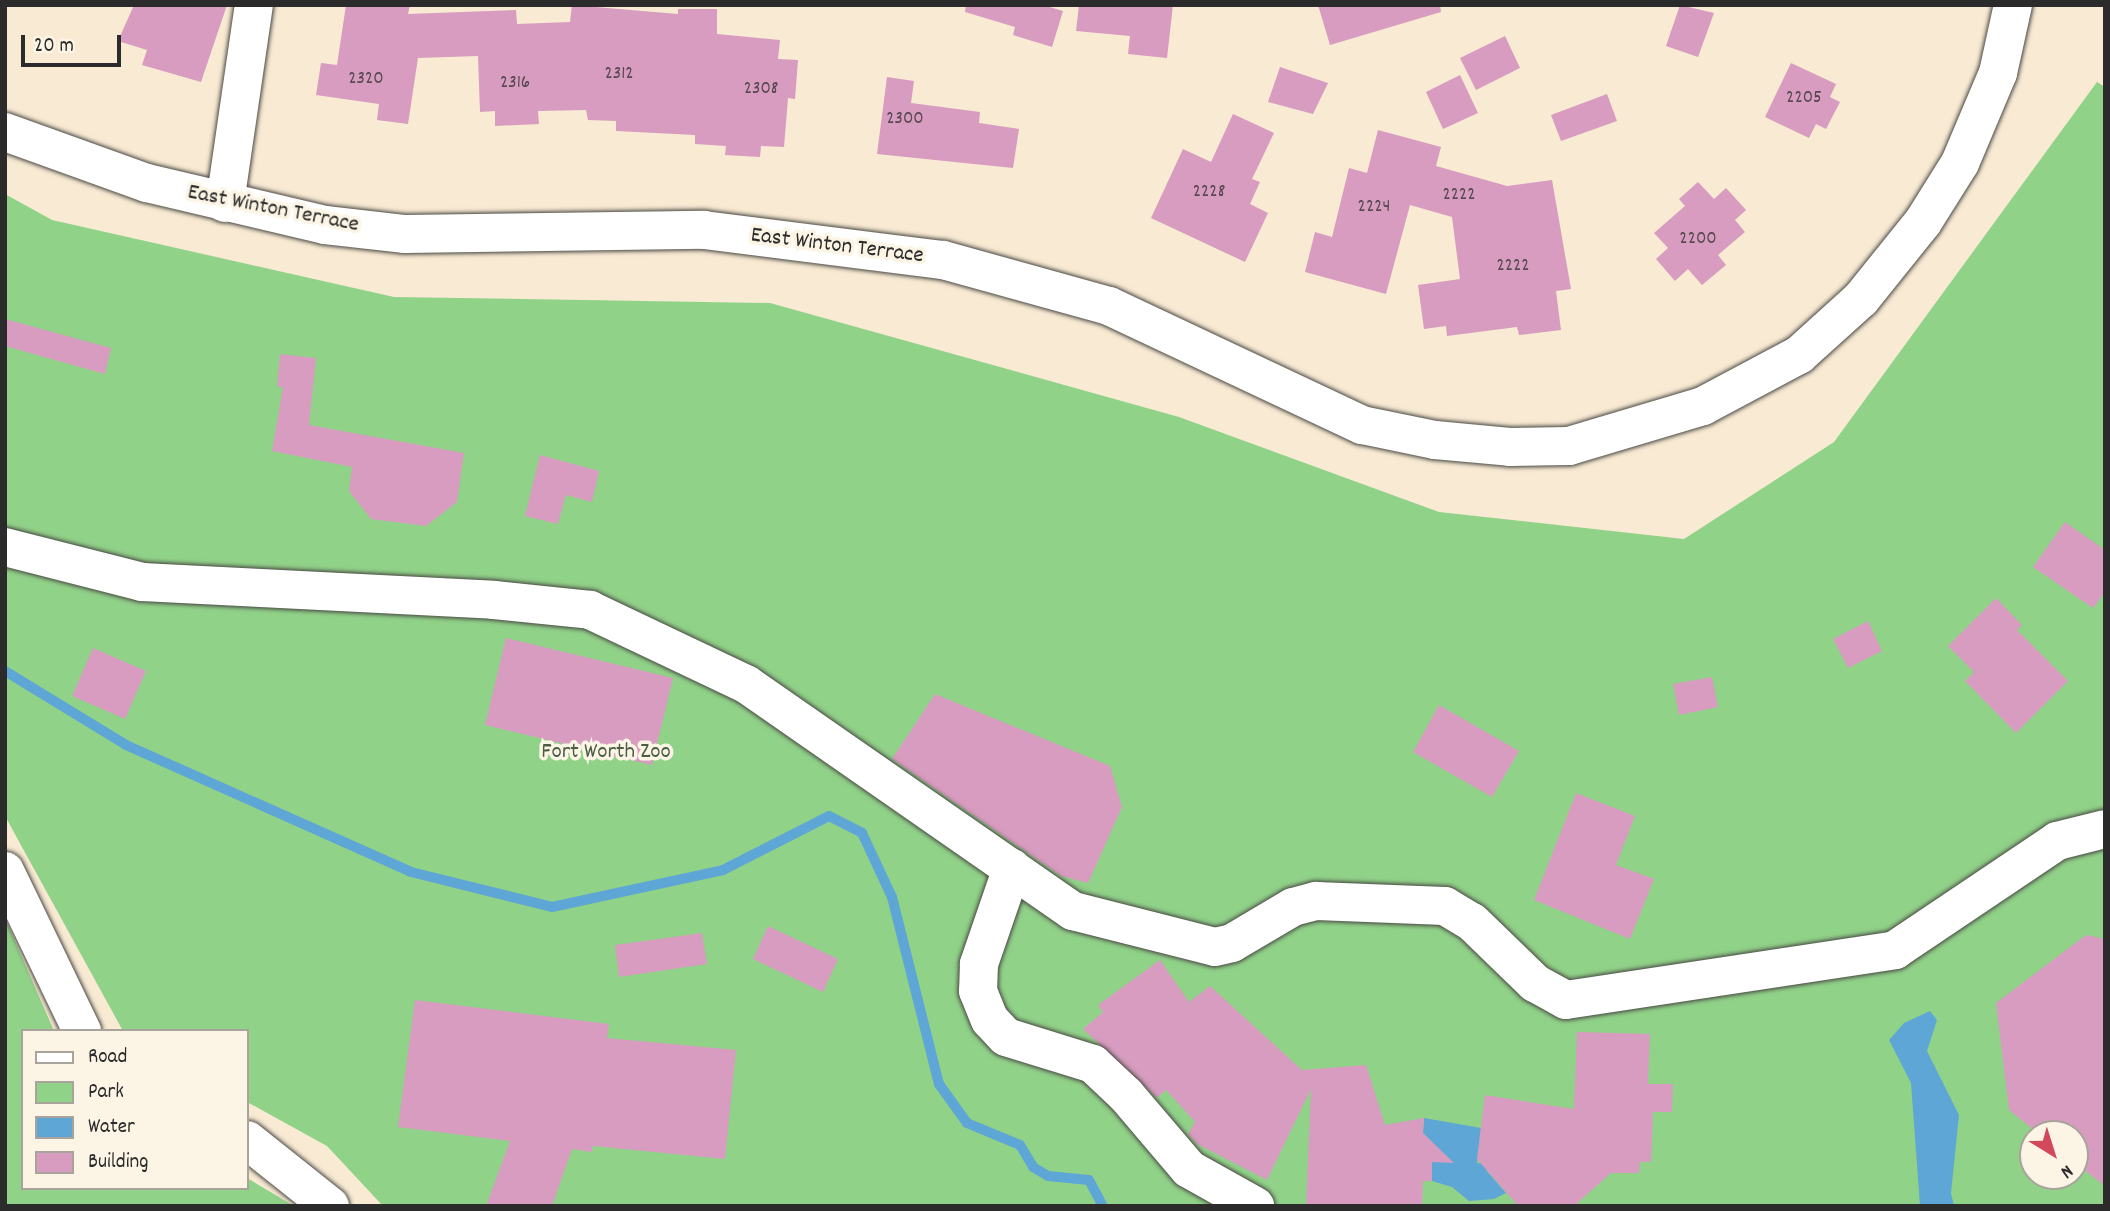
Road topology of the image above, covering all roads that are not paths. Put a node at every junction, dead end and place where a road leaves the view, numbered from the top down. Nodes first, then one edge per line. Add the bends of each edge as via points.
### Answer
1 (254, 5) edge
2 (2013, 5) edge
3 (5, 132) edge
4 (225, 203) junction
5 (5, 547) edge
6 (2105, 829) edge
7 (1012, 868) junction
8 (5, 871) edge
9 (81, 1029) edge
10 (248, 1141) edge
11 (330, 1206) edge
12 (1255, 1206) edge

1 - 4 street
2 - 4 street, East Winton Terrace via 1998,73 1961,163 1923,222 1861,299 1798,355 1703,406 1569,446 1510,447 1436,440 1362,425 1108,306 943,260 704,230 405,234 325,225
3 - 4 street, East Winton Terrace via 147,184
5 - 7 street via 142,582 494,600 590,610 746,684
6 - 7 street via 2057,841 1895,950 1566,1000 1535,983 1472,922 1445,906 1316,901 1293,907 1232,943 1215,947 1073,911
7 - 12 street via 979,964 978,991 990,1020 1006,1037 1093,1064 1189,1169
8 - 9 street
10 - 11 street

